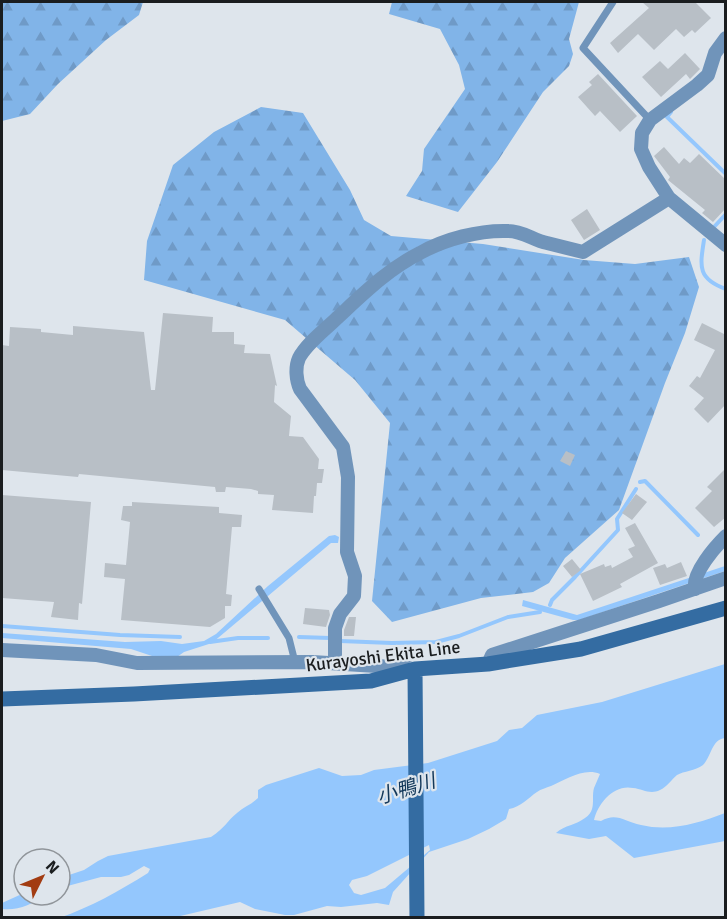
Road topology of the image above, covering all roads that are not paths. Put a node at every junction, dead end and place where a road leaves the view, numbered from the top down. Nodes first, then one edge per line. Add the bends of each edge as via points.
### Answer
1 (613, 2) edge
2 (726, 38) edge
3 (650, 120) junction
4 (669, 198) junction
5 (726, 245) edge
6 (726, 536) edge
7 (726, 578) edge
8 (259, 589) dead end
9 (695, 589) junction
10 (726, 608) edge
11 (2, 650) edge
12 (295, 662) junction
13 (335, 663) junction
14 (488, 664) junction
15 (415, 669) junction
16 (2, 699) edge
17 (417, 918) edge

1 - 3 lane via 583,48
2 - 3 street via 715,53 708,75
3 - 4 street via 642,132 641,149
4 - 5 street
4 - 13 street via 583,252 509,231 456,239 420,253 362,294 299,358 300,389 340,440 348,477 347,552 355,576 354,596 335,628
6 - 9 street via 711,551 694,582
7 - 9 street
8 - 12 lane via 289,638
9 - 14 street via 492,655
10 - 14 main road, Kurayoshi Ekita Line via 581,649
11 - 12 street via 96,655 137,663
12 - 13 street
13 - 15 street
14 - 15 main road, Kurayoshi Ekita Line
15 - 16 main road, Kurayoshi Ekita Line via 370,681
15 - 17 main road

